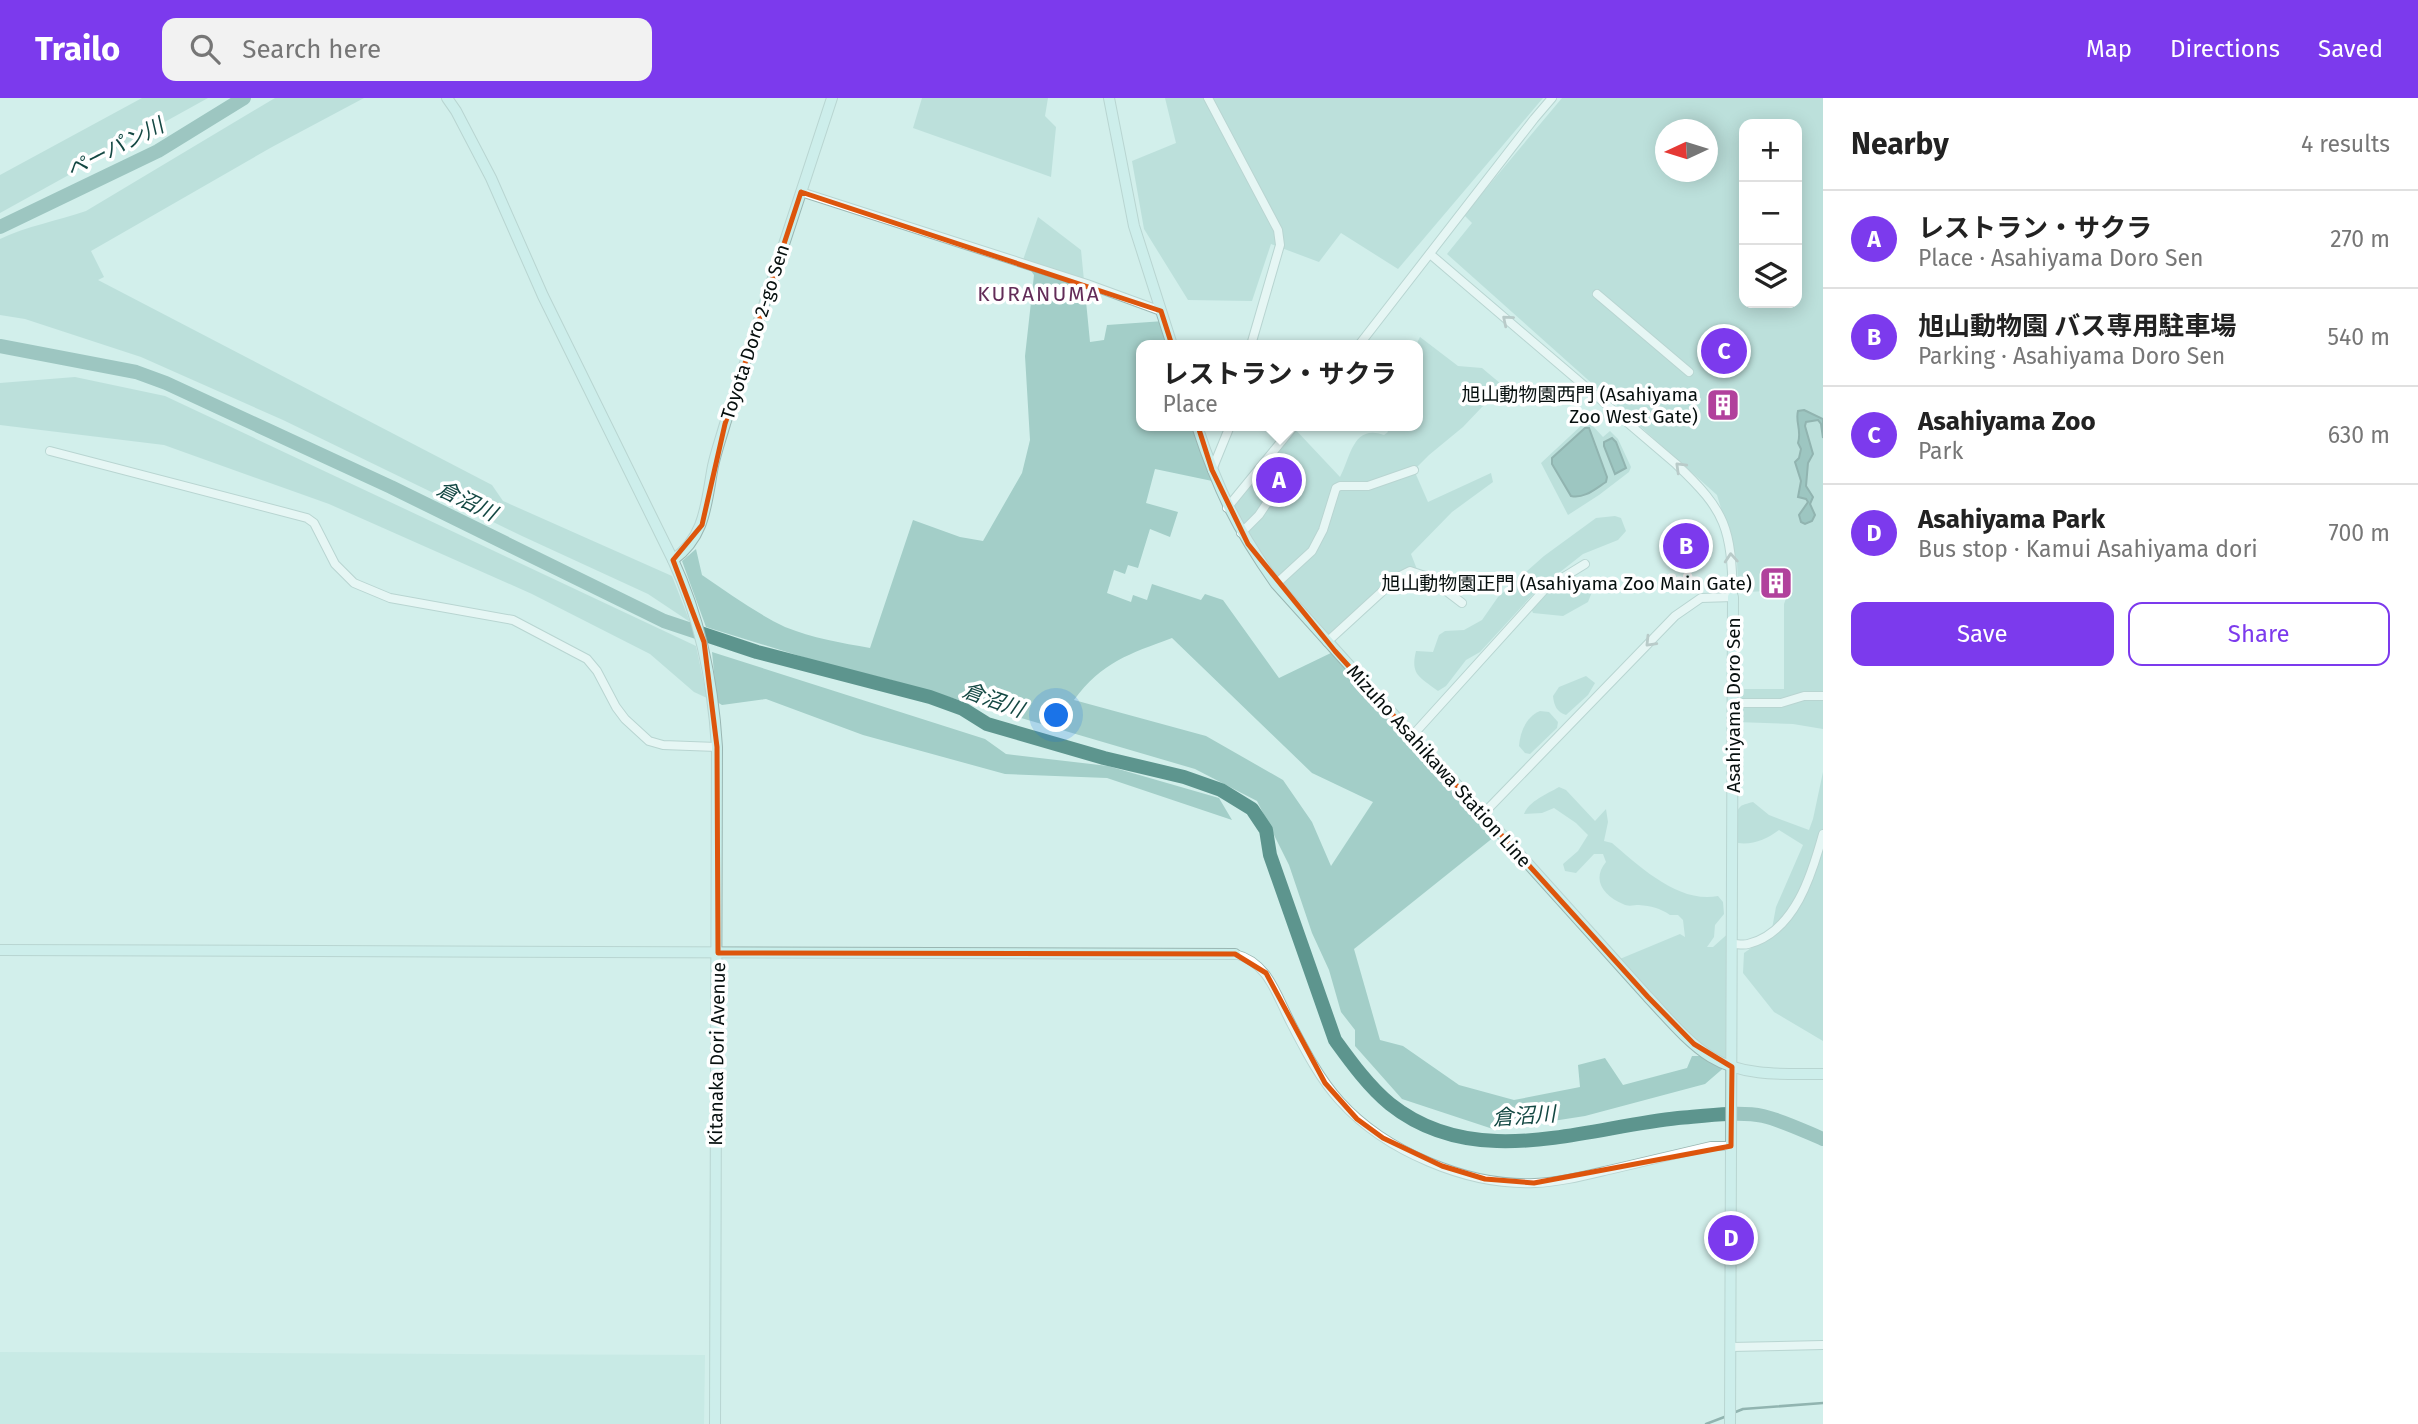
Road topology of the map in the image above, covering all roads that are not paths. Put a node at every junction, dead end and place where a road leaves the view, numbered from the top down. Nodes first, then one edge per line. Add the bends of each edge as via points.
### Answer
1 (447, 98) edge
2 (832, 98) edge
3 (1109, 98) edge
4 (1208, 98) edge
5 (1552, 98) edge
6 (801, 192) junction
7 (1430, 254) junction
8 (1597, 294) dead end
9 (1161, 311) junction
10 (1170, 340) edge
11 (1252, 340) edge
12 (1363, 340) edge
13 (1689, 372) dead end
14 (1200, 431) edge
15 (1228, 431) edge
16 (1290, 431) edge
17 (50, 450) dead end
18 (1212, 470) junction
19 (1414, 470) dead end
20 (1271, 497) dead end
21 (1227, 508) junction
22 (1241, 533) junction
23 (673, 560) junction
24 (1585, 564) dead end
25 (1276, 584) junction
26 (1733, 597) junction
27 (1462, 603) dead end
28 (1327, 642) junction
29 (1823, 696) edge
30 (1732, 703) junction
31 (1412, 736) junction
32 (717, 747) junction
33 (1483, 814) junction
34 (1823, 834) edge
35 (1732, 944) junction
36 (0, 950) edge
37 (718, 953) junction
38 (1235, 954) joint
39 (1732, 1067) junction
40 (1823, 1074) edge
41 (1731, 1146) junction
42 (1823, 1345) edge
43 (1730, 1347) junction
44 (1730, 1418) edge
45 (715, 1424) edge

1 - 23 street, Kitanaka Dori Avenue via 491,178 543,296
2 - 6 street, Toyota Doro 2-go Sen
3 - 9 street via 1134,226
4 - 11 street via 1279,230 1280,245
5 - 7 street
6 - 9 street
6 - 23 street, Toyota Doro 2-go Sen via 725,424 702,525
7 - 12 street
26 -> 7 street, Asahiyama Doro Sen via 1730,542 1707,493
8 - 13 street
9 - 10 street
14 - 18 street, Mizuho Asahikawa Station Line
15 - 18 street
16 - 21 street
17 - 32 street via 307,518 335,564 354,583 390,598 513,620 587,659 625,719 649,741
18 - 21 street, Mizuho Asahikawa Station Line
19 - 25 street via 1368,486 1336,488 1312,551
20 - 22 street
21 - 22 street, Mizuho Asahikawa Station Line
22 - 25 street, Mizuho Asahikawa Station Line
23 - 32 street, Kitanaka Dori Avenue via 704,642
24 - 31 street via 1546,588
25 - 28 street, Mizuho Asahikawa Station Line
26 - 30 street, Asahiyama Doro Sen
26 -> 33 street via 1701,598 1675,616
27 - 28 street via 1428,577 1410,571
28 - 31 street, Mizuho Asahikawa Station Line
29 - 30 street via 1781,703
30 - 35 street, Asahiyama Doro Sen
31 - 33 street, Mizuho Asahikawa Station Line
32 - 37 street, Kitanaka Dori Avenue
33 - 39 street, Mizuho Asahikawa Station Line via 1685,1034 1709,1056
34 - 35 street via 1807,886 1785,919 1748,944
35 - 39 street, Asahiyama Doro Sen
36 - 37 street
37 - 38 street
37 - 45 street, Kitanaka Dori Avenue
38 - 41 street via 1247,957 1266,973 1325,1083 1357,1119 1383,1138 1442,1166 1485,1179 1534,1183 1567,1180 1711,1146
39 - 40 street
39 - 41 street, Asahiyama Doro Sen
41 - 43 street, Asahiyama Doro Sen
42 - 43 street
43 - 44 street, Asahiyama Doro Sen

